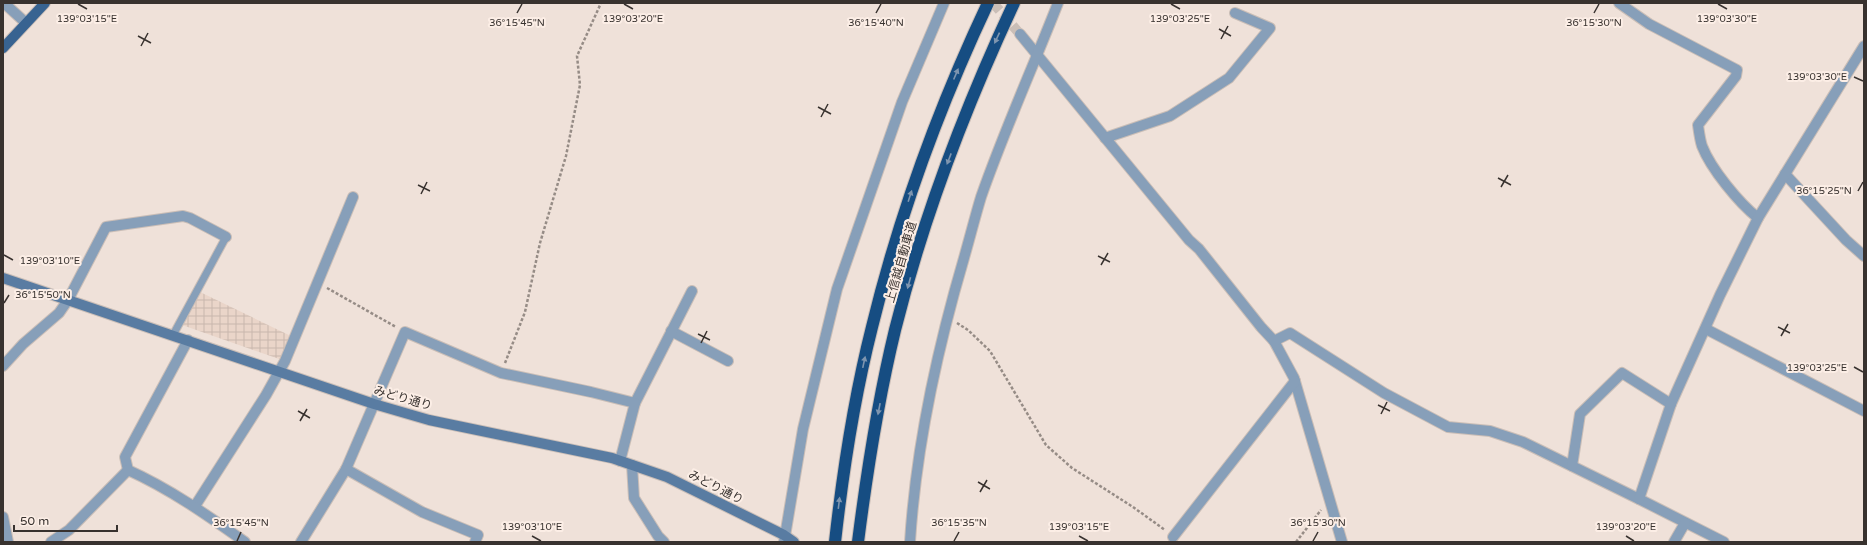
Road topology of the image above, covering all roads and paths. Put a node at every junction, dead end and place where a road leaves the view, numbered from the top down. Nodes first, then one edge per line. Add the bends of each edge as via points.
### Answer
1 (4, 3) edge
2 (45, 3) edge
3 (601, 3) edge
4 (944, 3) edge
5 (988, 3) edge
6 (1014, 3) edge
7 (1058, 3) edge
8 (1619, 3) edge
9 (1235, 13) dead end
10 (26, 23) junction
11 (1020, 34) tunnel mouth
12 (3, 48) edge
13 (1862, 53) edge
14 (1038, 56) junction
15 (1105, 138) junction
16 (1785, 174) junction
17 (354, 197) dead end
18 (1758, 218) junction
19 (226, 237) joint
20 (1864, 256) edge
21 (3, 278) edge
22 (318, 283) junction
23 (692, 291) dead end
24 (68, 300) junction
25 (947, 318) junction
26 (1706, 328) junction
27 (671, 331) junction
28 (405, 332) junction
29 (173, 335) junction
30 (188, 340) junction
31 (1274, 341) junction
32 (728, 361) dead end
33 (3, 366) edge
34 (279, 371) junction
35 (501, 373) junction
36 (1295, 381) junction
37 (635, 403) junction
38 (374, 404) junction
39 (1671, 404) junction
40 (1864, 412) edge
41 (620, 461) junction
42 (632, 465) junction
43 (1572, 466) junction
44 (346, 469) junction
45 (128, 470) junction
46 (1639, 498) junction
47 (1331, 502) junction
48 (195, 506) junction
49 (3, 517) edge
50 (1685, 523) junction
51 (1173, 537) joint
52 (784, 539) edge
53 (8, 542) edge
54 (51, 542) edge
55 (245, 542) edge
56 (301, 542) edge
57 (475, 542) edge
58 (664, 542) edge
59 (794, 542) edge
60 (835, 542) edge
61 (858, 542) edge
62 (910, 542) edge
63 (1296, 542) edge
64 (1342, 542) edge
65 (1674, 542) edge
66 (1724, 542) edge

1 - 10 street
2 - 10 main road
3 - 35 path via 577,56 580,85 566,156 540,243 525,312
4 - 52 street via 902,102 837,289 803,429
60 -> 5 highway, 上信越自動車道 via 855,402 894,246 945,101
6 -> 61 highway, 上信越自動車道 via 969,106 943,173 918,250 895,330 879,407
7 - 14 street
8 - 18 street via 1649,24 1737,70 1736,76 1698,125 1702,146 1714,168 1749,211
9 - 15 street via 1270,28 1229,78 1170,116
10 - 12 main road
11 - 14 street
13 - 16 street
14 - 15 street
14 - 25 street via 981,197
15 - 31 street
16 - 18 street
16 - 20 street
17 - 22 street
18 - 26 street
19 - 24 street via 183,216 106,227
19 - 29 lane
21 - 24 street, みどり通り
22 - 28 path
22 - 34 street
23 - 27 street
24 - 29 street, みどり通り
24 - 33 street
25 - 51 path via 968,330 990,351 1046,445 1072,468 1133,507
25 - 62 street via 926,419 913,500
26 - 39 street
26 - 40 street
27 - 32 street
27 - 37 street
28 - 35 street
28 - 38 street
29 - 30 street, みどり通り
30 - 34 street, みどり通り
30 - 45 street via 125,457
31 - 36 street
31 - 43 street via 1290,333 1384,393 1448,427 1490,431 1523,442
34 - 38 street, みどり通り
34 - 48 street
35 - 37 street
36 - 47 street
36 - 51 street
37 - 41 street
38 - 41 street, みどり通り via 429,420
38 - 44 street
39 - 43 street via 1622,373 1580,414
39 - 46 street
41 - 42 street, みどり通り
42 - 52 street, みどり通り via 667,477
42 - 58 street via 634,498
43 - 46 street
44 - 56 street
44 - 57 street via 422,512 478,535
45 - 48 street
45 - 54 street via 69,530
46 - 50 street
47 - 63 path via 1317,512
47 - 64 street
48 - 55 street
49 - 53 street
50 - 65 street
50 - 66 street
52 - 59 street, みどり通り

